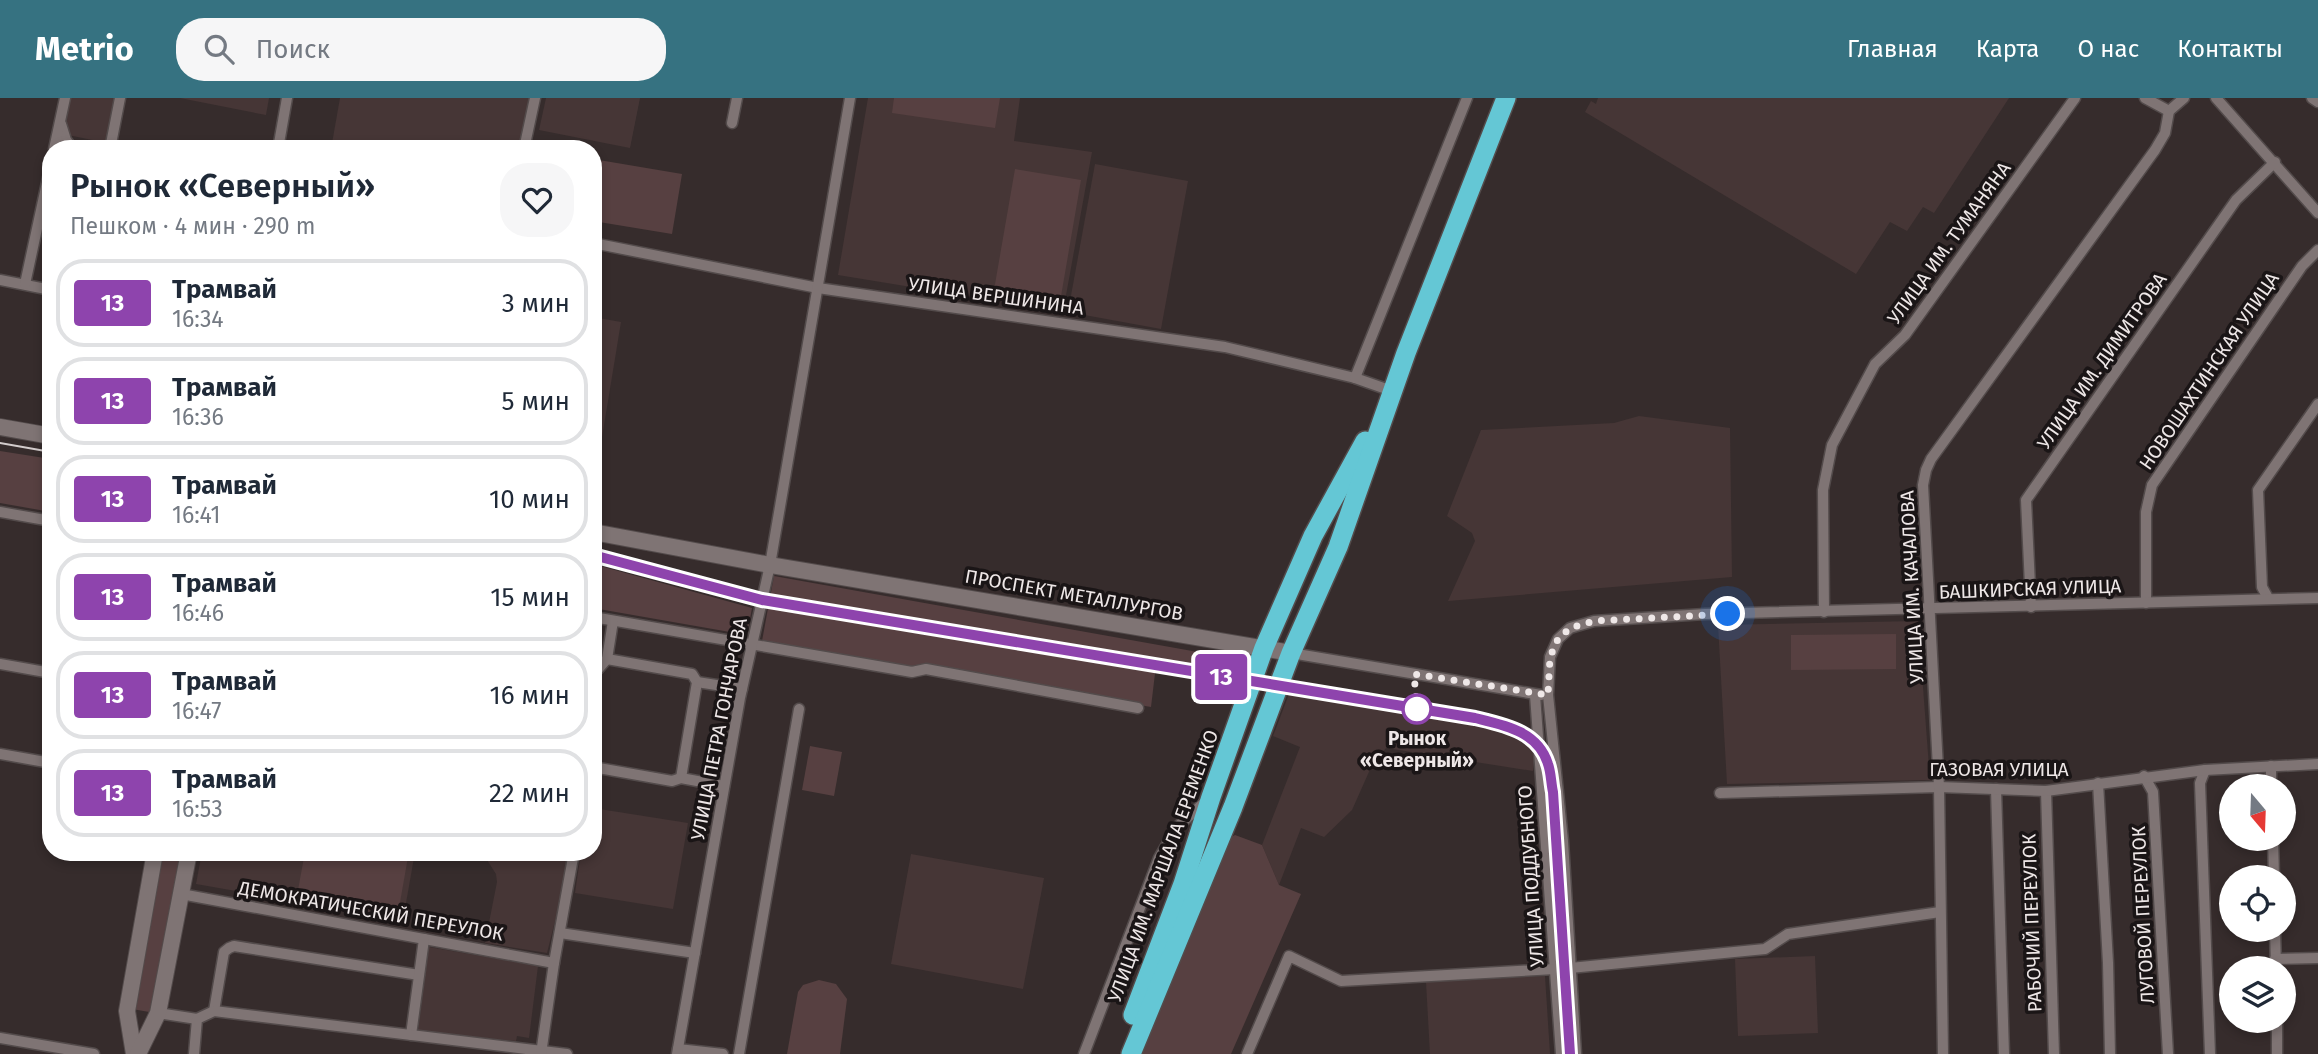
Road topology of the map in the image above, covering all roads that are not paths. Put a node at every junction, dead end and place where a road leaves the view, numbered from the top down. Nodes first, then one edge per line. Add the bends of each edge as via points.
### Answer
1 (65, 98) edge
2 (121, 98) edge
3 (287, 98) edge
4 (535, 98) edge
5 (737, 98) edge
6 (850, 98) edge
7 (1467, 98) edge
8 (1506, 98) edge
9 (2075, 98) edge
10 (2145, 98) edge
11 (2181, 98) edge
12 (2216, 98) edge
13 (2312, 98) edge
14 (2318, 102) edge
15 (2169, 111) junction
16 (60, 122) junction
17 (732, 123) dead end
18 (56, 140) edge
19 (66, 140) edge
20 (112, 140) edge
21 (280, 140) edge
22 (526, 140) edge
23 (2275, 162) junction
24 (42, 206) edge
25 (2318, 213) edge
26 (602, 245) edge
27 (2318, 250) edge
28 (0, 279) edge
29 (25, 285) junction
30 (42, 288) edge
31 (818, 288) junction
32 (1355, 378) junction
33 (1392, 391) junction
34 (2318, 404) edge
35 (0, 427) edge
36 (42, 434) edge
37 (0, 512) edge
38 (42, 519) edge
39 (602, 535) edge
40 (1313, 536) junction
41 (1338, 547) junction
42 (770, 565) junction
43 (2268, 598) junction
44 (2318, 598) edge
45 (2146, 603) junction
46 (2031, 607) junction
47 (1930, 609) junction
48 (1824, 612) junction
49 (602, 619) edge
50 (613, 621) junction
51 (752, 645) junction
52 (1264, 648) junction
53 (1291, 653) junction
54 (607, 659) junction
55 (0, 664) edge
56 (602, 665) edge
57 (42, 671) edge
58 (697, 682) junction
59 (742, 689) junction
60 (1535, 695) junction
61 (1548, 695) junction
62 (1138, 708) dead end
63 (799, 709) dead end
64 (0, 754) edge
65 (42, 761) edge
66 (2318, 764) edge
67 (2271, 766) junction
68 (602, 769) edge
69 (2205, 770) junction
70 (2271, 774) edge
71 (2144, 776) junction
72 (681, 778) junction
73 (1556, 782) joint
74 (2098, 783) junction
75 (724, 786) junction
76 (1940, 787) junction
77 (1996, 789) junction
78 (2046, 791) junction
79 (1720, 793) dead end
80 (1211, 797) junction
81 (1233, 807) junction
82 (153, 861) edge
83 (187, 861) edge
84 (572, 861) edge
85 (181, 894) junction
86 (1940, 912) junction
87 (559, 933) junction
88 (424, 939) junction
89 (695, 953) junction
90 (2318, 958) edge
91 (2296, 961) edge
92 (554, 963) junction
93 (1570, 968) junction
94 (1555, 969) junction
95 (419, 975) junction
96 (214, 1011) junction
97 (158, 1013) junction
98 (197, 1019) junction
99 (2277, 1033) edge
100 (411, 1035) junction
101 (0, 1038) edge
102 (678, 1052) edge
103 (542, 1053) edge
104 (94, 1054) edge
105 (136, 1054) edge
106 (194, 1054) edge
107 (566, 1054) edge
108 (723, 1054) edge
109 (740, 1054) edge
110 (1084, 1054) edge
111 (1119, 1054) edge
112 (1131, 1054) edge
113 (1247, 1054) edge
114 (1561, 1054) edge
115 (1576, 1054) edge
116 (1943, 1054) edge
117 (2004, 1054) edge
118 (2054, 1054) edge
119 (2109, 1054) edge
120 (2168, 1054) edge
121 (2210, 1054) edge
122 (2277, 1054) edge

1 - 16 street
2 - 20 street
3 - 21 street
4 - 22 street
5 - 17 street
6 - 31 street, УЛИЦА ПЕТРА ГОНЧАРОВА
7 - 32 street
8 - 33 highway, УЛИЦА ИМ. МАРШАЛА ЕРЕМЕНКО
9 - 48 street, УЛИЦА ИМ. ТУМАНЯНА via 1905,335 1875,364 1832,445 1823,490
10 - 15 street
11 - 15 street
12 - 23 street
13 - 14 street
15 - 47 street, УЛИЦА ИМ. КАЧАЛОВА via 2165,133 2155,150 1926,470
16 - 18 street
16 - 19 street
23 - 25 street
23 - 46 street, УЛИЦА ИМ. ДИМИТРОВА via 2236,200 2026,500
24 - 29 street
26 - 31 street, УЛИЦА ВЕРШИНИНА
27 - 45 street, НОВОШАХТИНСКАЯ УЛИЦА via 2302,266 2152,485 2146,512
28 - 29 street
29 - 30 street
31 - 32 street, УЛИЦА ВЕРШИНИНА via 1225,347
31 - 42 street, УЛИЦА ПЕТРА ГОНЧАРОВА
32 - 33 street, УЛИЦА ВЕРШИНИНА
33 - 40 highway, УЛИЦА ИМ. МАРШАЛА ЕРЕМЕНКО
33 - 41 highway, УЛИЦА ИМ. МАРШАЛА ЕРЕМЕНКО
34 - 43 street via 2258,490 2262,587
35 - 36 main road
37 - 38 street
39 - 42 main road, ПРОСПЕКТ МЕТАЛЛУРГОВ
40 - 41 highway via 1322,535
40 - 52 highway, УЛИЦА ИМ. МАРШАЛА ЕРЕМЕНКО
41 - 53 highway, УЛИЦА ИМ. МАРШАЛА ЕРЕМЕНКО
42 - 51 street, УЛИЦА ПЕТРА ГОНЧАРОВА
42 - 52 main road, ПРОСПЕКТ МЕТАЛЛУРГОВ
43 - 44 street, БАШКИРСКАЯ УЛИЦА
43 - 45 street, БАШКИРСКАЯ УЛИЦА
45 - 46 street, БАШКИРСКАЯ УЛИЦА
46 - 47 street, БАШКИРСКАЯ УЛИЦА
47 - 48 street, БАШКИРСКАЯ УЛИЦА
47 - 76 street, УЛИЦА ИМ. КАЧАЛОВА
48 - 61 street, БАШКИРСКАЯ УЛИЦА via 1704,614 1581,624 1558,639 1550,657
49 - 50 street
50 - 51 street
50 - 54 street
51 - 59 street, УЛИЦА ПЕТРА ГОНЧАРОВА
51 - 62 street via 912,672 926,669
52 - 53 main road, ПРОСПЕКТ МЕТАЛЛУРГОВ
52 - 80 highway, УЛИЦА ИМ. МАРШАЛА ЕРЕМЕНКО
53 - 60 street, ПРОСПЕКТ МЕТАЛЛУРГОВ
53 - 81 highway, УЛИЦА ИМ. МАРШАЛА ЕРЕМЕНКО
54 - 56 street
54 - 58 street via 692,674
55 - 57 street
58 - 59 street
58 - 72 street
59 - 75 street, УЛИЦА ПЕТРА ГОНЧАРОВА
60 - 61 street, ПРОСПЕКТ МЕТАЛЛУРГОВ
60 - 94 street, УЛИЦА ПОДДУБНОГО
61 - 73 street, БАШКИРСКАЯ УЛИЦА
63 - 109 street
64 - 65 street
66 - 67 street, ГАЗОВАЯ УЛИЦА
67 - 69 street, ГАЗОВАЯ УЛИЦА
67 - 70 street
68 - 72 street via 673,781
69 - 71 street, ГАЗОВАЯ УЛИЦА
69 - 121 street via 2200,783
71 - 74 street, ГАЗОВАЯ УЛИЦА
71 - 120 street, ЛУГОВОЙ ПЕРЕУЛОК via 2153,792
72 - 75 street
73 - 93 street, УЛИЦА ПОДДУБНОГО
74 - 78 street, ГАЗОВАЯ УЛИЦА
74 - 119 street
75 - 89 street, УЛИЦА ПЕТРА ГОНЧАРОВА
76 - 77 street, ГАЗОВАЯ УЛИЦА
76 - 79 street, ГАЗОВАЯ УЛИЦА
76 - 86 street, УЛИЦА ИМ. КАЧАЛОВА
77 - 78 street, ГАЗОВАЯ УЛИЦА
77 - 117 street
78 - 118 street, РАБОЧИЙ ПЕРЕУЛОК
80 - 81 highway via 1216,805
80 - 110 street via 1177,827 1159,858
80 - 111 highway, УЛИЦА ИМ. МАРШАЛА ЕРЕМЕНКО
81 - 112 highway, УЛИЦА ИМ. МАРШАЛА ЕРЕМЕНКО
82 - 105 main road via 127,1011
83 - 85 main road
84 - 87 street
85 - 88 street, ДЕМОКРАТИЧЕСКИЙ ПЕРЕУЛОК
85 - 97 main road
86 - 93 street via 1788,934 1765,949
86 - 116 street, УЛИЦА ИМ. КАЧАЛОВА
87 - 89 street
87 - 92 street
88 - 92 street, ДЕМОКРАТИЧЕСКИЙ ПЕРЕУЛОК
88 - 95 street
89 - 102 street, УЛИЦА ПЕТРА ГОНЧАРОВА
90 - 91 street
92 - 103 street
93 - 115 street, УЛИЦА ПОДДУБНОГО
94 - 113 street via 1341,981 1289,957
94 - 114 street, УЛИЦА ПОДДУБНОГО
95 - 96 street via 234,946 224,952
95 - 100 street
96 - 98 street
96 - 100 street
97 - 98 street
97 - 105 main road
98 - 106 street
99 - 122 street
100 - 103 street
101 - 104 street
102 - 108 street
103 - 107 street

